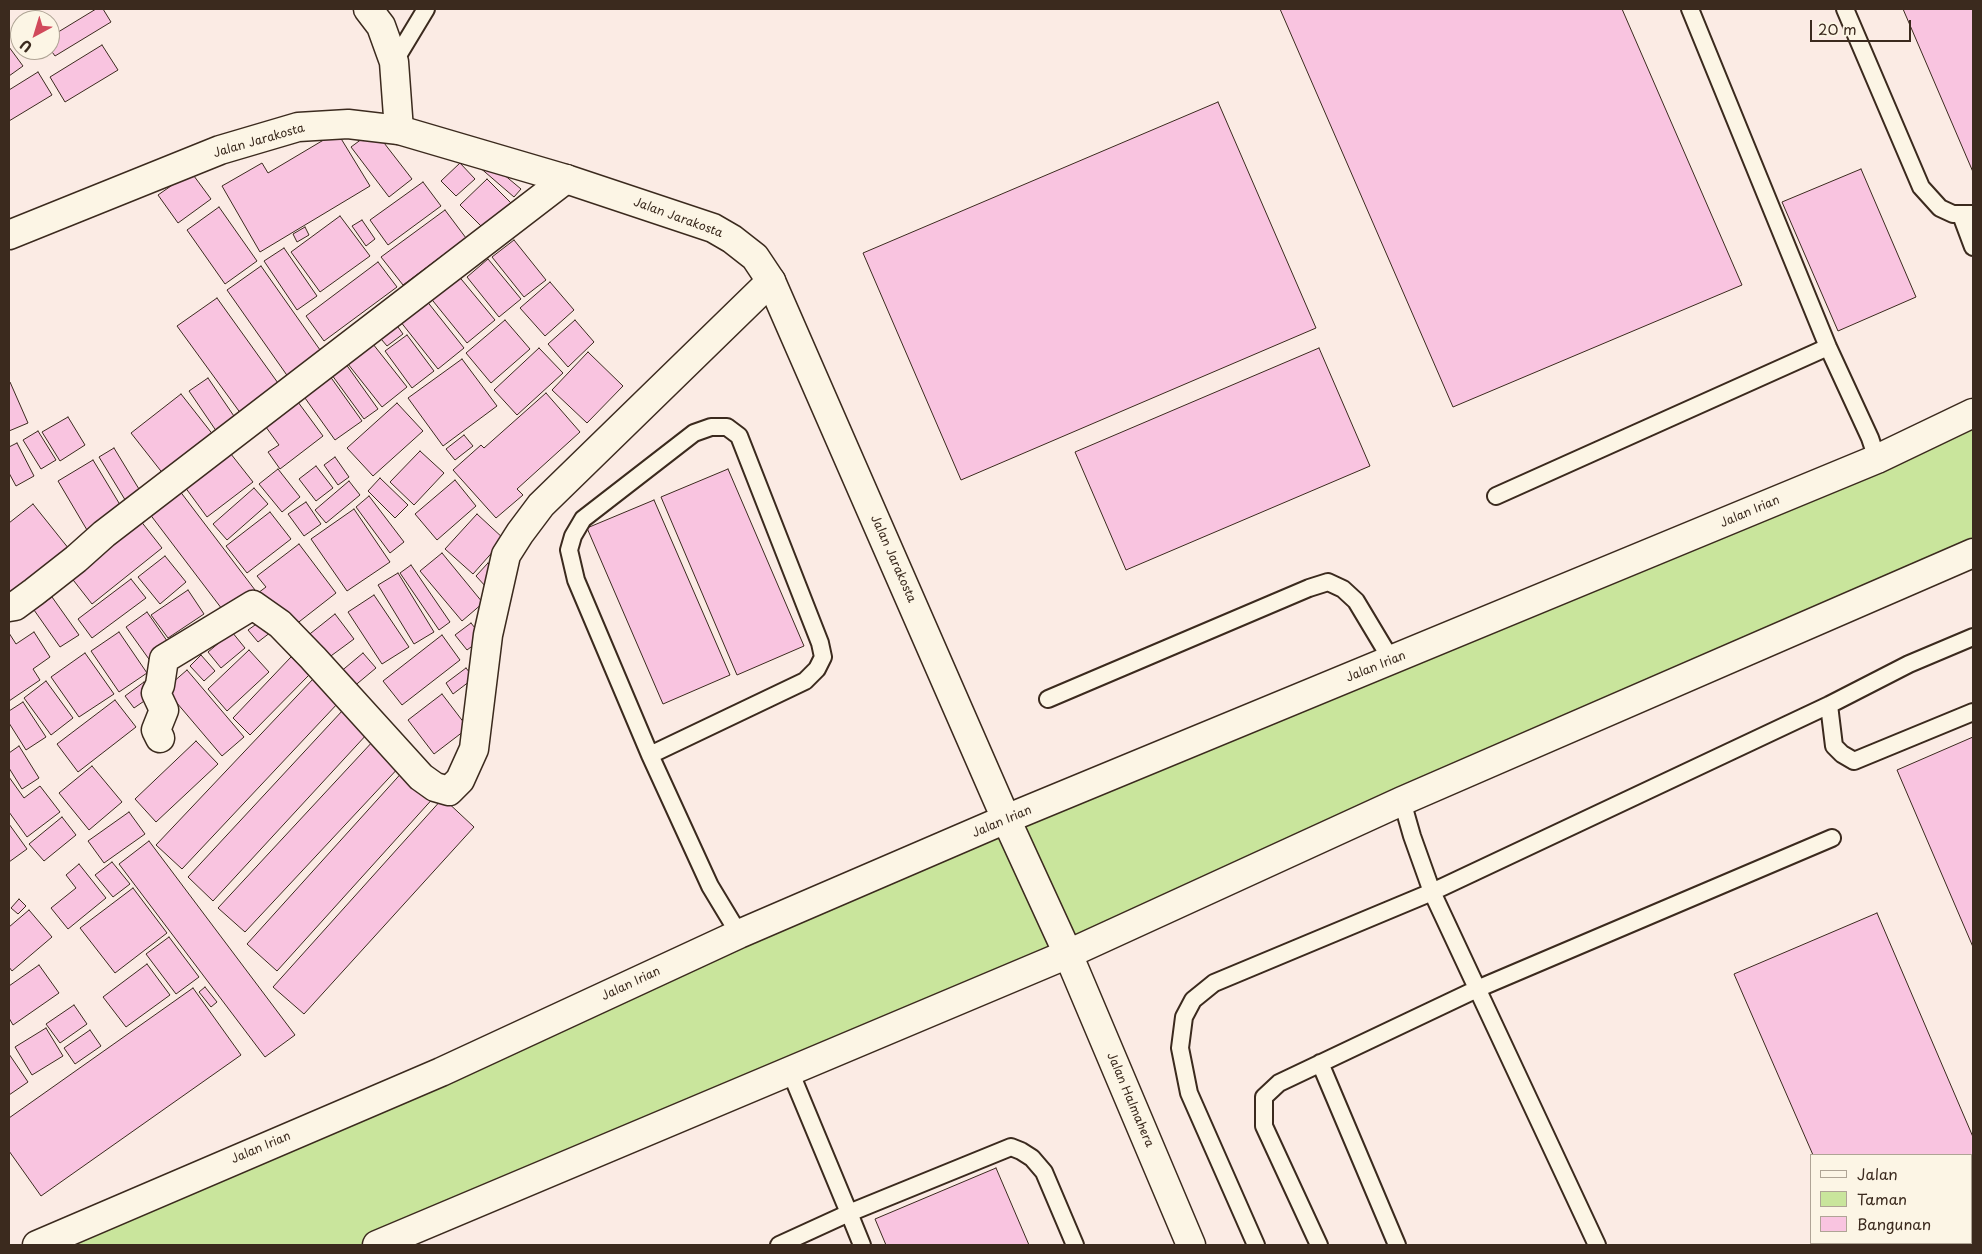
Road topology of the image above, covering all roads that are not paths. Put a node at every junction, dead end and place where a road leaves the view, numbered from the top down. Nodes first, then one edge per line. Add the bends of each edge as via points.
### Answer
1 (368, 9) edge
2 (426, 9) edge
3 (1690, 9) edge
4 (1846, 9) edge
5 (394, 62) junction
6 (400, 130) junction
7 (566, 179) junction
8 (1967, 215) edge
9 (9, 235) edge
10 (1973, 247) edge
11 (772, 281) junction
12 (1828, 348) junction
13 (1973, 414) edge
14 (1877, 459) junction
15 (1496, 496) dead end
16 (1973, 553) edge
17 (9, 607) edge
18 (1973, 637) edge
19 (1392, 661) junction
20 (1048, 699) dead end
21 (1829, 706) junction
22 (1973, 712) edge
23 (160, 738) dead end
24 (650, 755) junction
25 (1402, 801) junction
26 (1006, 819) junction
27 (1832, 838) dead end
28 (1432, 892) junction
29 (739, 934) junction
30 (1068, 954) junction
31 (1477, 989) junction
32 (1320, 1063) junction
33 (790, 1071) junction
34 (849, 1213) junction
35 (36, 1245) edge
36 (377, 1245) edge
37 (779, 1245) edge
38 (862, 1245) edge
39 (1075, 1245) edge
40 (1191, 1245) edge
41 (1256, 1245) edge
42 (1318, 1245) edge
43 (1396, 1245) edge
44 (1597, 1245) edge

1 - 5 street via 380,26
2 - 5 lane
3 - 12 lane
4 - 8 lane via 1921,187 1940,208
5 - 6 street
6 - 7 street, Jalan Jarakosta
6 - 9 street, Jalan Jarakosta via 348,124 298,127 220,150
7 - 11 street, Jalan Jarakosta via 713,228 755,258
7 - 17 street via 104,534 34,592
8 - 10 lane
11 - 23 street via 541,505 506,555 488,635 474,749 460,780 449,791 421,778 280,624 253,605 164,659 156,693 164,710 156,730
11 - 26 street, Jalan Jarakosta
12 - 14 lane
12 - 15 lane
13 - 14 street, Jalan Irian
14 - 19 street, Jalan Irian
16 - 25 street
18 - 21 lane via 1909,664
19 - 20 lane via 1356,601 1343,589 1328,582
19 - 26 street, Jalan Irian
21 - 22 lane via 1834,746 1854,760
21 - 28 lane
24 - 24 lane via 805,681 823,657 739,436 727,427 711,427 694,433 583,519 571,543 576,580
24 - 29 lane via 710,886
25 - 28 lane
25 - 30 street
26 - 29 street, Jalan Irian
26 - 30 street, Jalan Jarakosta
27 - 31 lane
28 - 31 lane
28 - 41 lane via 1214,983 1194,1000 1184,1016 1180,1048 1189,1093
29 - 35 street, Jalan Irian via 441,1072
30 - 33 street
30 - 40 street, Jalan Halmahera
31 - 32 lane
31 - 44 lane
32 - 42 lane via 1278,1083 1264,1097 1264,1126
32 - 43 lane
33 - 34 lane
33 - 36 street
34 - 37 lane
34 - 38 lane
34 - 39 lane via 1011,1147 1032,1158 1044,1172

